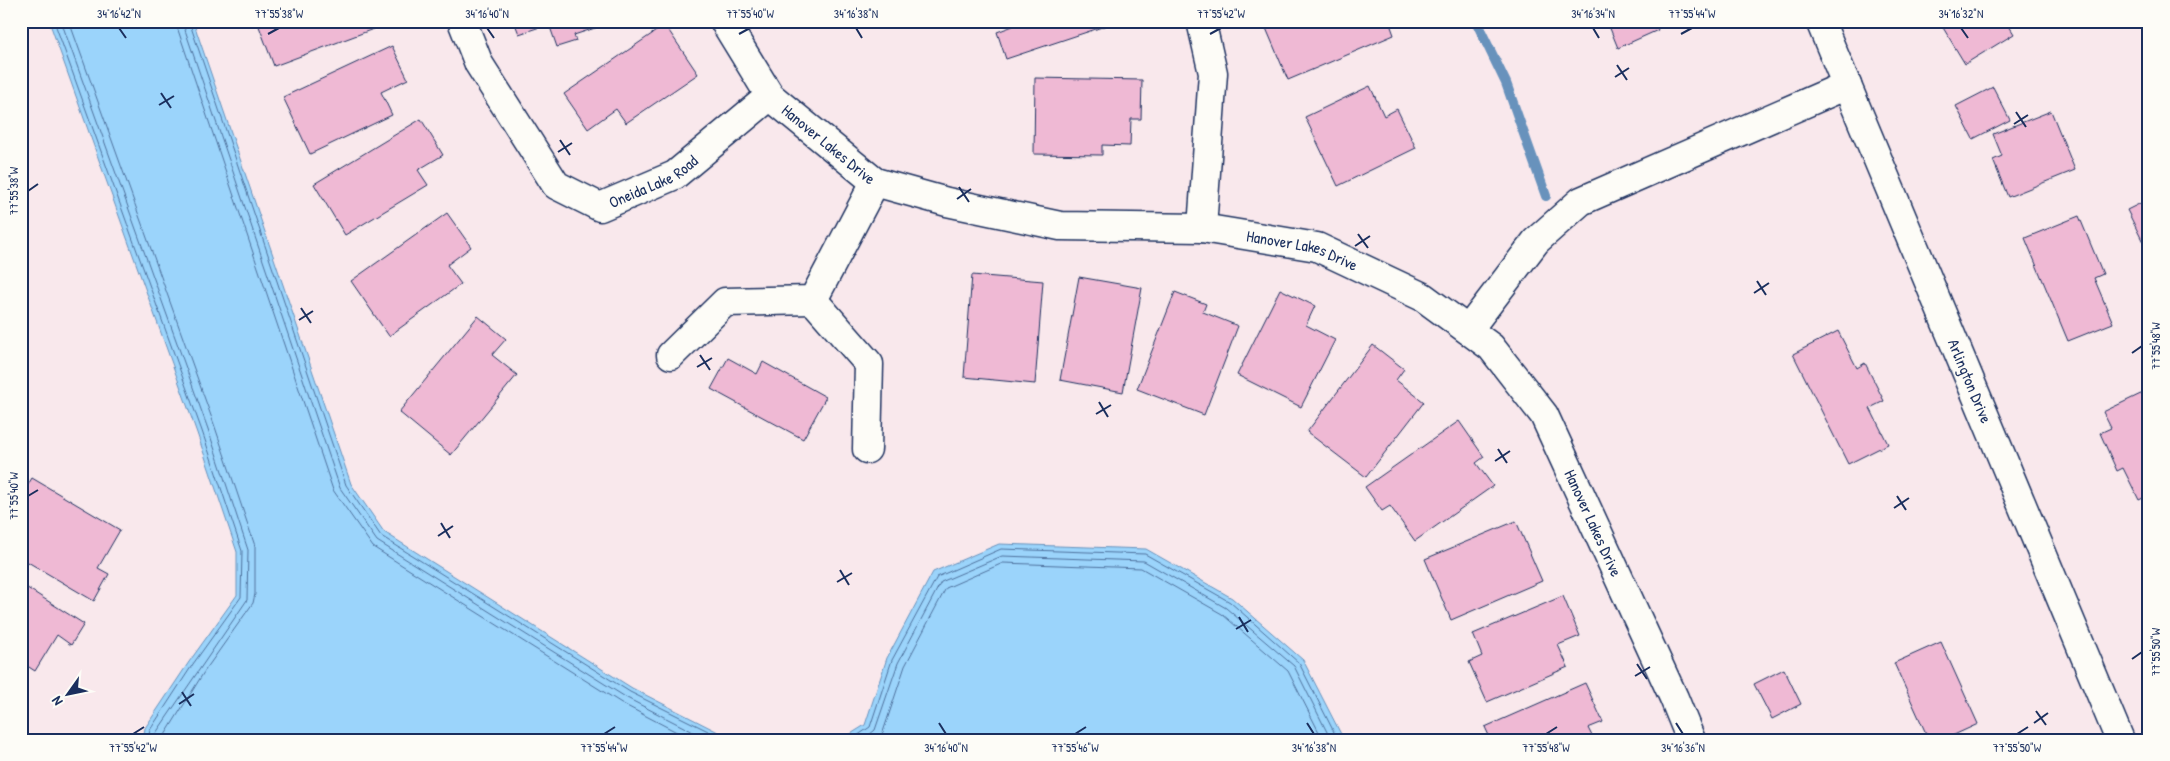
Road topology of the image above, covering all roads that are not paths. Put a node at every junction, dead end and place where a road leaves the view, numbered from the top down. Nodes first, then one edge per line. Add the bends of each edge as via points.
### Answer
1 (462, 21) edge
2 (724, 21) edge
3 (1201, 21) edge
4 (1820, 21) edge
5 (1846, 86) junction
6 (770, 96) junction
7 (875, 182) junction
8 (1202, 228) junction
9 (813, 300) junction
10 (1468, 330) junction
11 (671, 355) dead end
12 (866, 449) dead end
13 (1691, 740) edge
14 (2120, 740) edge

1 - 6 street, Oneida Lake Road via 479,64 556,185 600,207 675,175
2 - 6 street, Hanover Lakes Drive
3 - 8 street via 1213,73
4 - 5 street, Arlington Drive
5 - 10 street via 1581,201 1536,242
5 - 14 street, Arlington Drive
6 - 7 street, Hanover Lakes Drive
7 - 8 street, Hanover Lakes Drive via 947,202 1060,226
7 - 9 street
8 - 10 street, Hanover Lakes Drive via 1317,247 1423,297
9 - 11 street via 725,302
9 - 12 street via 869,364
10 - 13 street, Hanover Lakes Drive via 1491,347 1544,415

